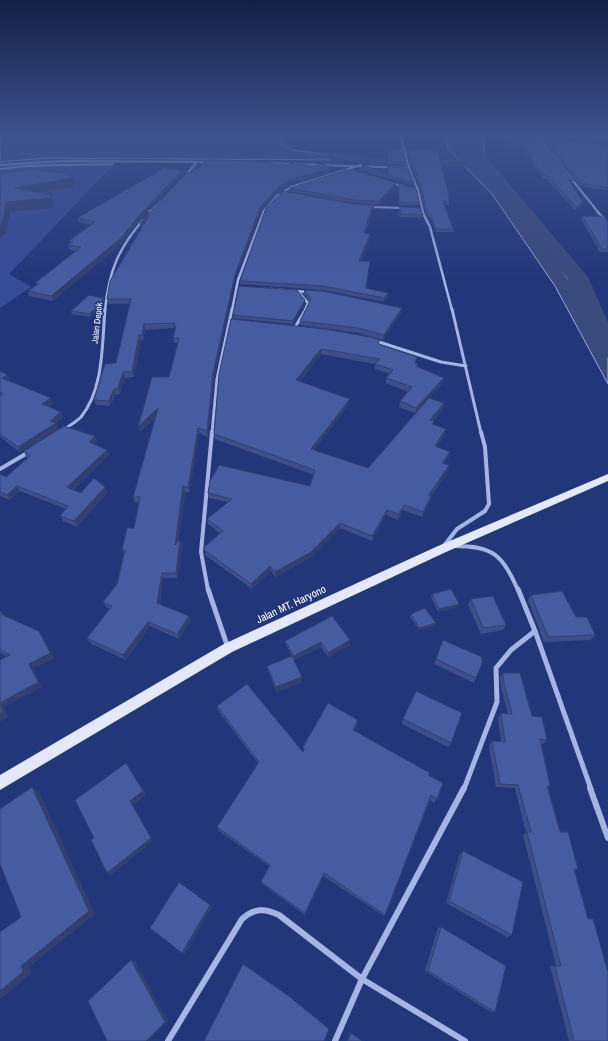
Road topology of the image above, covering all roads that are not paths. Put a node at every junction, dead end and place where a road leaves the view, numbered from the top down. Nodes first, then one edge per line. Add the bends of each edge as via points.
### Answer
1 (309, 183) edge
2 (392, 183) edge
3 (415, 183) edge
4 (574, 183) edge
5 (418, 190) junction
6 (282, 192) junction
7 (289, 193) edge
8 (165, 196) edge
9 (367, 206) edge
10 (408, 208) edge
11 (608, 224) edge
12 (268, 288) edge
13 (298, 291) junction
14 (316, 293) edge
15 (229, 321) junction
16 (236, 322) edge
17 (286, 328) edge
18 (294, 329) junction
19 (301, 330) edge
20 (371, 340) edge
21 (466, 366) junction
22 (61, 431) edge
23 (34, 449) edge
24 (0, 469) edge
25 (608, 477) edge
26 (447, 547) junction
27 (535, 631) junction
28 (228, 648) junction
29 (0, 783) edge
30 (608, 838) edge
31 (362, 979) junction
32 (168, 1041) edge
33 (335, 1041) edge
34 (465, 1041) edge

1 - 6 street
2 - 5 street
3 - 5 street
4 - 11 street
5 - 21 street via 420,208 430,227
6 - 7 street
6 - 15 street via 262,213 238,280
8 - 22 street, Jalan Depok via 133,231 114,262 107,290 98,373 82,415
9 - 10 street
12 - 13 street
13 - 14 street
13 - 18 street via 308,302 308,306
15 - 16 street
15 - 28 street via 217,379 201,552 208,591
17 - 18 street
18 - 19 street
20 - 21 street via 441,362
21 - 26 street via 485,446 488,504 485,511 457,529
23 - 24 street
25 - 26 main road, Jalan MT. Haryono
26 - 27 street via 484,548 494,554 505,566
26 - 28 main road, Jalan MT. Haryono
27 - 30 street
27 - 31 street via 511,650 496,668 497,702 467,783
28 - 29 main road, Jalan MT. Haryono
31 - 32 street via 279,915 257,909 242,919
31 - 33 street
31 - 34 street

